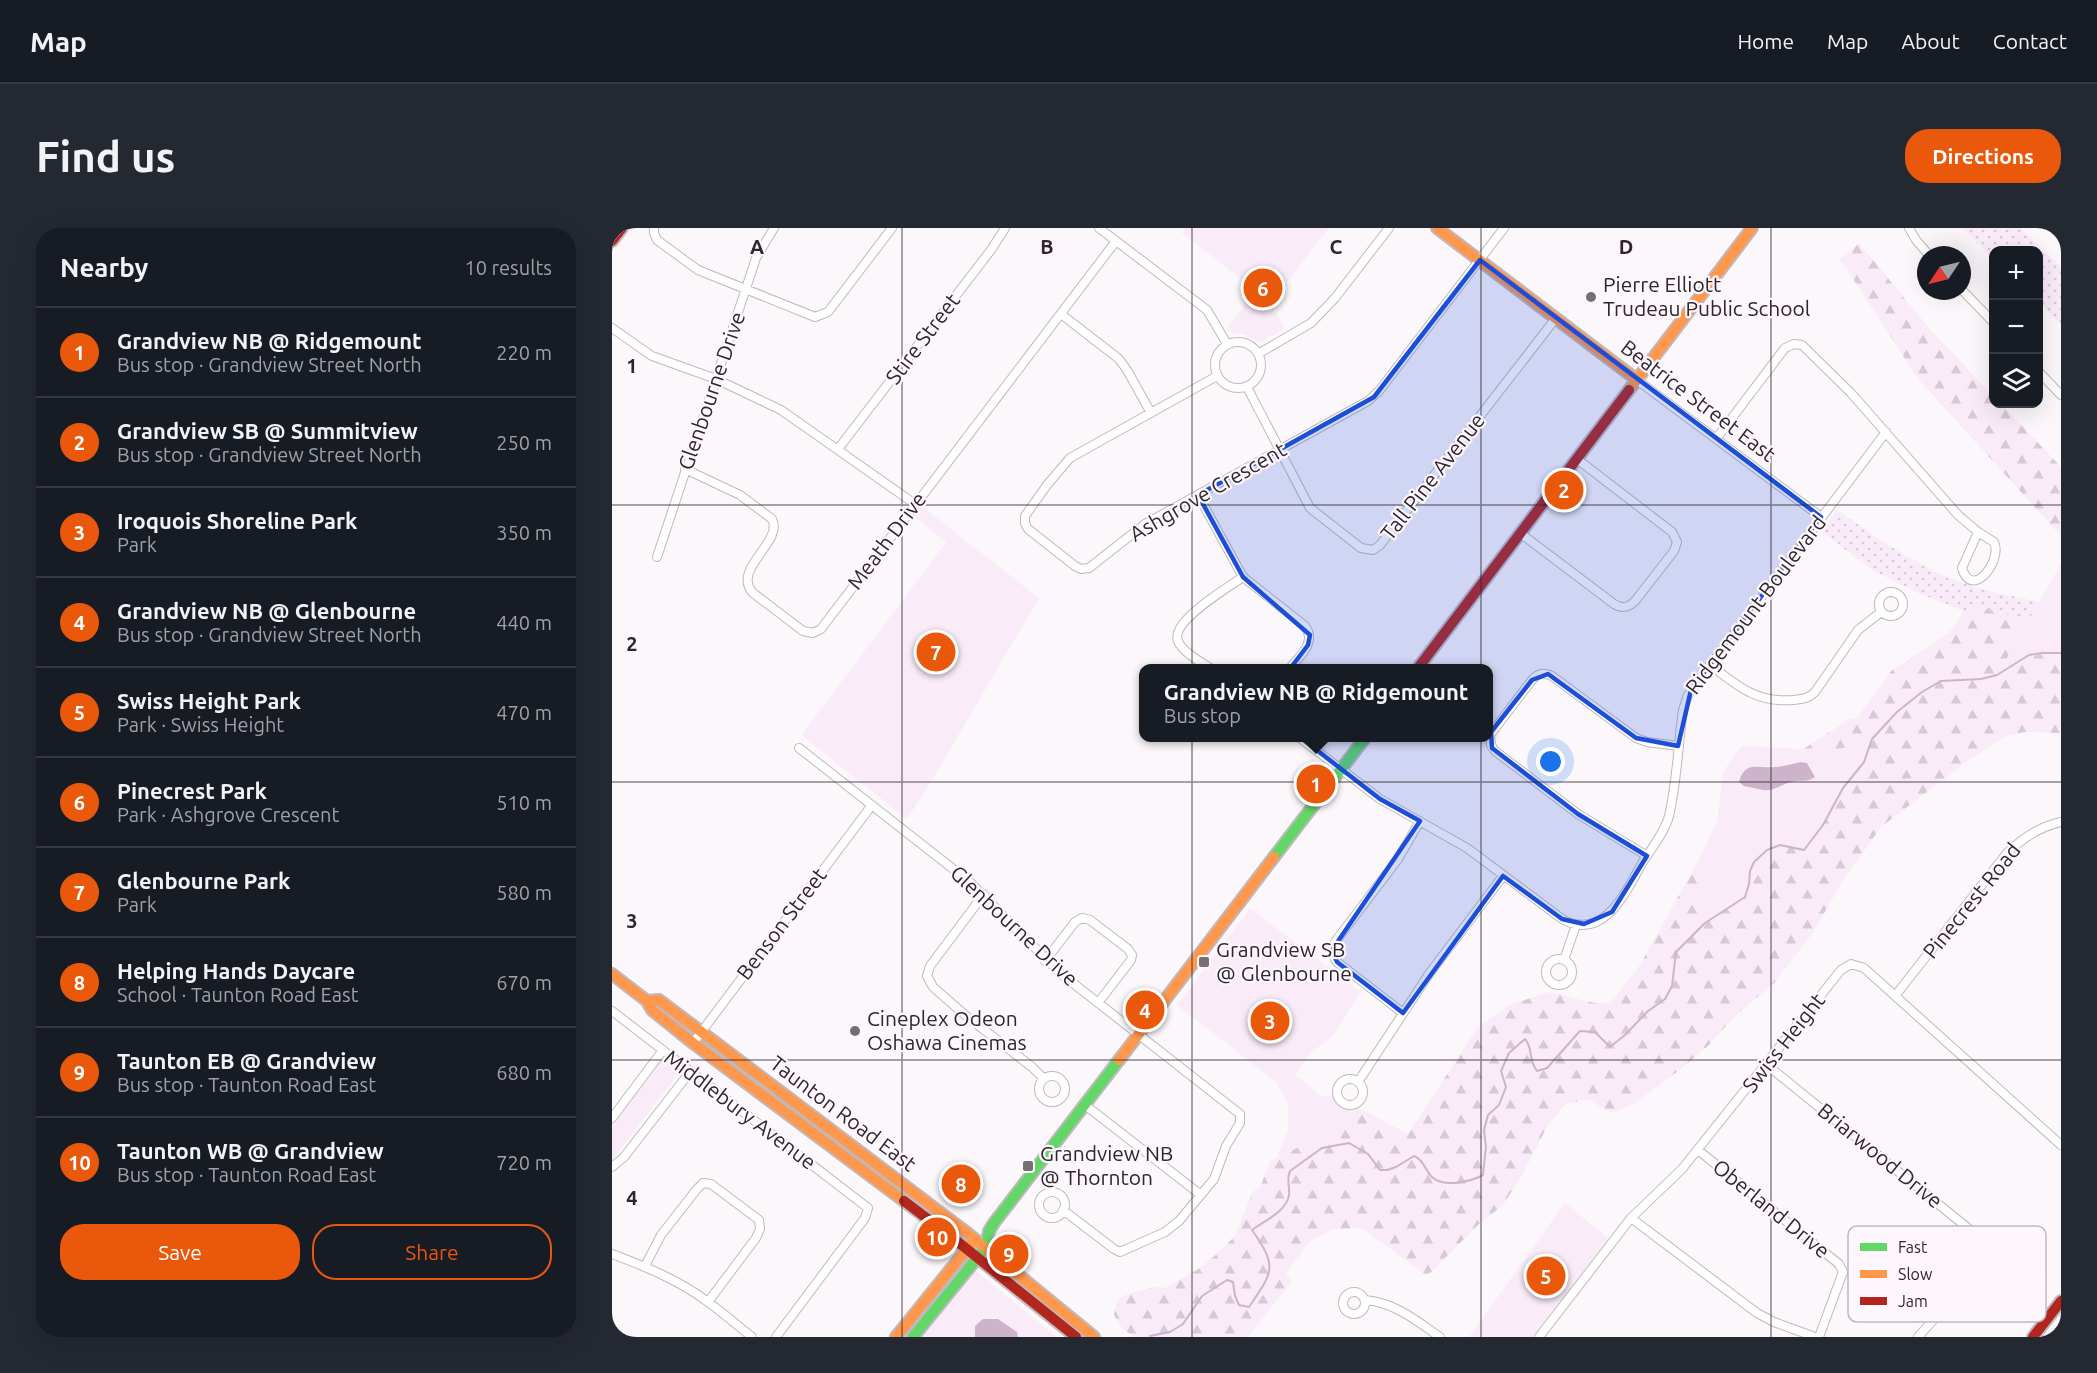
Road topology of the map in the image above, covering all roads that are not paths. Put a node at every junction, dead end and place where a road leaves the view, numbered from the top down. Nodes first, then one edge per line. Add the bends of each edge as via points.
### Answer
1 (622, 228) edge
2 (654, 228) edge
3 (774, 228) edge
4 (891, 228) edge
5 (1005, 228) edge
6 (1099, 228) edge
7 (1389, 228) edge
8 (1437, 228) edge
9 (1504, 228) edge
10 (1752, 228) edge
11 (1909, 228) edge
12 (612, 241) edge
13 (1116, 241) junction
14 (1921, 246) edge
15 (1480, 260) junction
16 (746, 290) junction
17 (1971, 299) edge
18 (1061, 314) junction
19 (1556, 318) junction
20 (1989, 318) edge
21 (612, 328) edge
22 (1227, 344) junction
23 (1258, 354) junction
24 (1217, 376) junction
25 (2043, 376) edge
26 (716, 379) junction
27 (1637, 380) junction
28 (1247, 387) junction
29 (2061, 395) edge
30 (1150, 413) junction
31 (1886, 432) junction
32 (1716, 439) junction
33 (838, 449) junction
34 (1280, 450) junction
35 (1577, 459) junction
36 (685, 470) junction
37 (1198, 495) junction
38 (915, 504) junction
39 (1821, 517) junction
40 (1978, 532) junction
41 (1520, 533) junction
42 (657, 557) dead end
43 (1243, 577) junction
44 (1881, 612) dead end
45 (1204, 664) edge
46 (1294, 664) edge
47 (1422, 664) edge
48 (1710, 665) junction
49 (1493, 731) edge
50 (1305, 742) edge
51 (1362, 742) edge
52 (1491, 742) edge
53 (1678, 746) junction
54 (799, 748) dead end
55 (1341, 769) junction
56 (872, 805) junction
57 (1420, 821) junction
58 (2061, 822) edge
59 (1647, 856) junction
60 (1503, 876) junction
61 (984, 894) junction
62 (1576, 925) junction
63 (1564, 960) dead end
64 (1045, 961) junction
65 (612, 974) edge
66 (1895, 996) junction
67 (647, 1001) junction
68 (1098, 1003) junction
69 (612, 1011) edge
70 (1403, 1013) junction
71 (701, 1032) junction
72 (1139, 1034) junction
73 (693, 1043) junction
74 (663, 1050) junction
75 (1767, 1065) junction
76 (690, 1072) junction
77 (1044, 1079) dead end
78 (1358, 1082) dead end
79 (1085, 1106) junction
80 (612, 1118) edge
81 (2061, 1145) edge
82 (1698, 1150) junction
83 (612, 1167) edge
84 (1201, 1195) junction
85 (1063, 1210) dead end
86 (1631, 1218) junction
87 (1965, 1226) edge
88 (989, 1231) junction
89 (974, 1238) junction
90 (986, 1247) junction
91 (967, 1249) junction
92 (612, 1254) edge
93 (977, 1257) junction
94 (645, 1266) junction
95 (1365, 1300) dead end
96 (2061, 1301) edge
97 (708, 1302) junction
98 (2046, 1320) edge
99 (1931, 1322) edge
100 (2045, 1322) edge
101 (752, 1337) edge
102 (776, 1337) edge
103 (896, 1337) edge
104 (913, 1337) edge
105 (1076, 1337) edge
106 (1094, 1337) edge
107 (1440, 1337) edge
108 (1539, 1337) edge
109 (1817, 1337) edge
110 (1918, 1337) edge
111 (2033, 1337) edge

1 - 12 street
2 - 16 street via 657,240 685,262
3 - 16 street, Glenbourne Drive via 758,253
4 - 16 street via 823,316 812,317
5 - 33 street, Stire Street
6 - 13 street
7 - 23 street via 1311,323
8 - 15 street, Beatrice Street East
9 - 15 street, Ashgrove Crescent
10 - 27 street
11 - 14 street
13 - 18 street, Meath Drive
13 - 22 street via 1207,310
15 - 19 street, Beatrice Street East
15 - 34 street, Ashgrove Crescent via 1374,397
16 - 26 street, Glenbourne Drive
17 - 20 street
18 - 30 street via 1119,359
18 - 38 street, Meath Drive
19 - 27 street, Beatrice Street East
19 - 34 street, Tall Pine Avenue via 1376,549 1361,548 1313,511
21 - 26 street via 652,356
22 - 23 street via 1241,342
22 - 24 street via 1216,355
23 - 28 street via 1260,372
24 - 28 street via 1227,386
24 - 30 street, Ashgrove Crescent
25 - 29 street
26 - 33 street via 781,410
26 - 36 street, Glenbourne Drive
27 - 32 street, Beatrice Street East
27 - 35 street
28 - 34 street, Tall Pine Avenue
30 - 37 street, Ashgrove Crescent via 1070,458 1027,513 1026,526 1075,566 1085,569 1140,527
31 - 32 street via 1812,354 1802,345 1794,344 1783,351
31 - 39 street, Ridgemount Boulevard
31 - 40 street via 1958,515
32 - 39 street, Beatrice Street East
33 - 38 street
34 - 37 street, Ashgrove Crescent
35 - 41 street
35 - 41 street via 1674,534 1676,548 1662,567 1633,604 1619,607
36 - 38 street, Meath Drive via 740,495 772,519 775,531 757,559 748,586 810,633 821,629
36 - 42 street, Glenbourne Drive
37 - 43 street
39 - 48 street, Ridgemount Boulevard
40 - 40 street via 1962,568 1974,580 1985,575 1997,550 1992,539
41 - 47 street
43 - 45 street via 1195,610 1178,632 1181,646
43 - 46 street via 1309,632 1309,643
44 - 48 street via 1858,630 1806,699 1757,697
48 - 53 street, Ridgemount Boulevard via 1686,699
49 - 53 street via 1532,680 1544,673 1636,738
50 - 55 street
51 - 55 street
52 - 59 street via 1495,751 1578,814
53 - 59 street, Ridgemount Boulevard via 1669,817
54 - 56 street, Glenbourne Drive
55 - 57 street via 1380,799
55 - 72 street
56 - 61 street, Glenbourne Drive
56 - 71 street, Benson Street
57 - 60 street via 1467,848
57 - 70 street via 1402,853 1332,950 1342,966
58 - 66 street, Pinecrest Road via 2031,833 2007,854
59 - 62 street, Ridgemount Boulevard via 1612,912 1596,921
60 - 62 street
60 - 70 street
61 - 64 street, Glenbourne Drive
61 - 77 street via 930,966 928,980 951,1004
62 - 63 street
64 - 68 street, Glenbourne Drive
64 - 68 street via 1082,918 1128,949 1131,960
65 - 67 street, Taunton Road East
66 - 75 street, Swiss Height via 1864,968 1851,964 1841,970
66 - 81 street, Swiss Height
67 - 71 street, Taunton Road East via 659,1000
67 - 73 street, Taunton Road East via 652,1010
68 - 72 street, Glenbourne Drive
69 - 74 street, Middlebury Avenue
70 - 78 street
71 - 73 street, Benson Street
71 - 89 street, Taunton Road East
72 - 79 street
72 - 84 street, Glenbourne Drive via 1241,1116 1214,1179
73 - 91 street, Taunton Road East
74 - 76 street, Middlebury Avenue
74 - 80 street
75 - 82 street, Swiss Height
75 - 87 street, Briarwood Drive
76 - 83 street
76 - 102 street, Middlebury Avenue via 868,1208 866,1218
79 - 84 street
79 - 88 street
82 - 86 street, Swiss Height
82 - 109 street, Oberland Drive via 1839,1264 1843,1272
84 - 85 street via 1172,1228 1123,1251 1114,1249
86 - 108 street, Swiss Height
86 - 109 street via 1756,1313
88 - 89 street
88 - 90 street
89 - 90 street, Taunton Road East
89 - 91 street
90 - 93 street
90 - 106 street, Taunton Road East
91 - 93 street, Taunton Road East
91 - 103 street
92 - 94 street
93 - 104 street
93 - 105 street, Taunton Road East
94 - 97 street
94 - 97 street via 661,1235 697,1190 703,1183 711,1184 759,1220 760,1229
95 - 107 street via 1407,1314
96 - 98 street
97 - 101 street
99 - 110 street, Briarwood Drive
100 - 111 street

